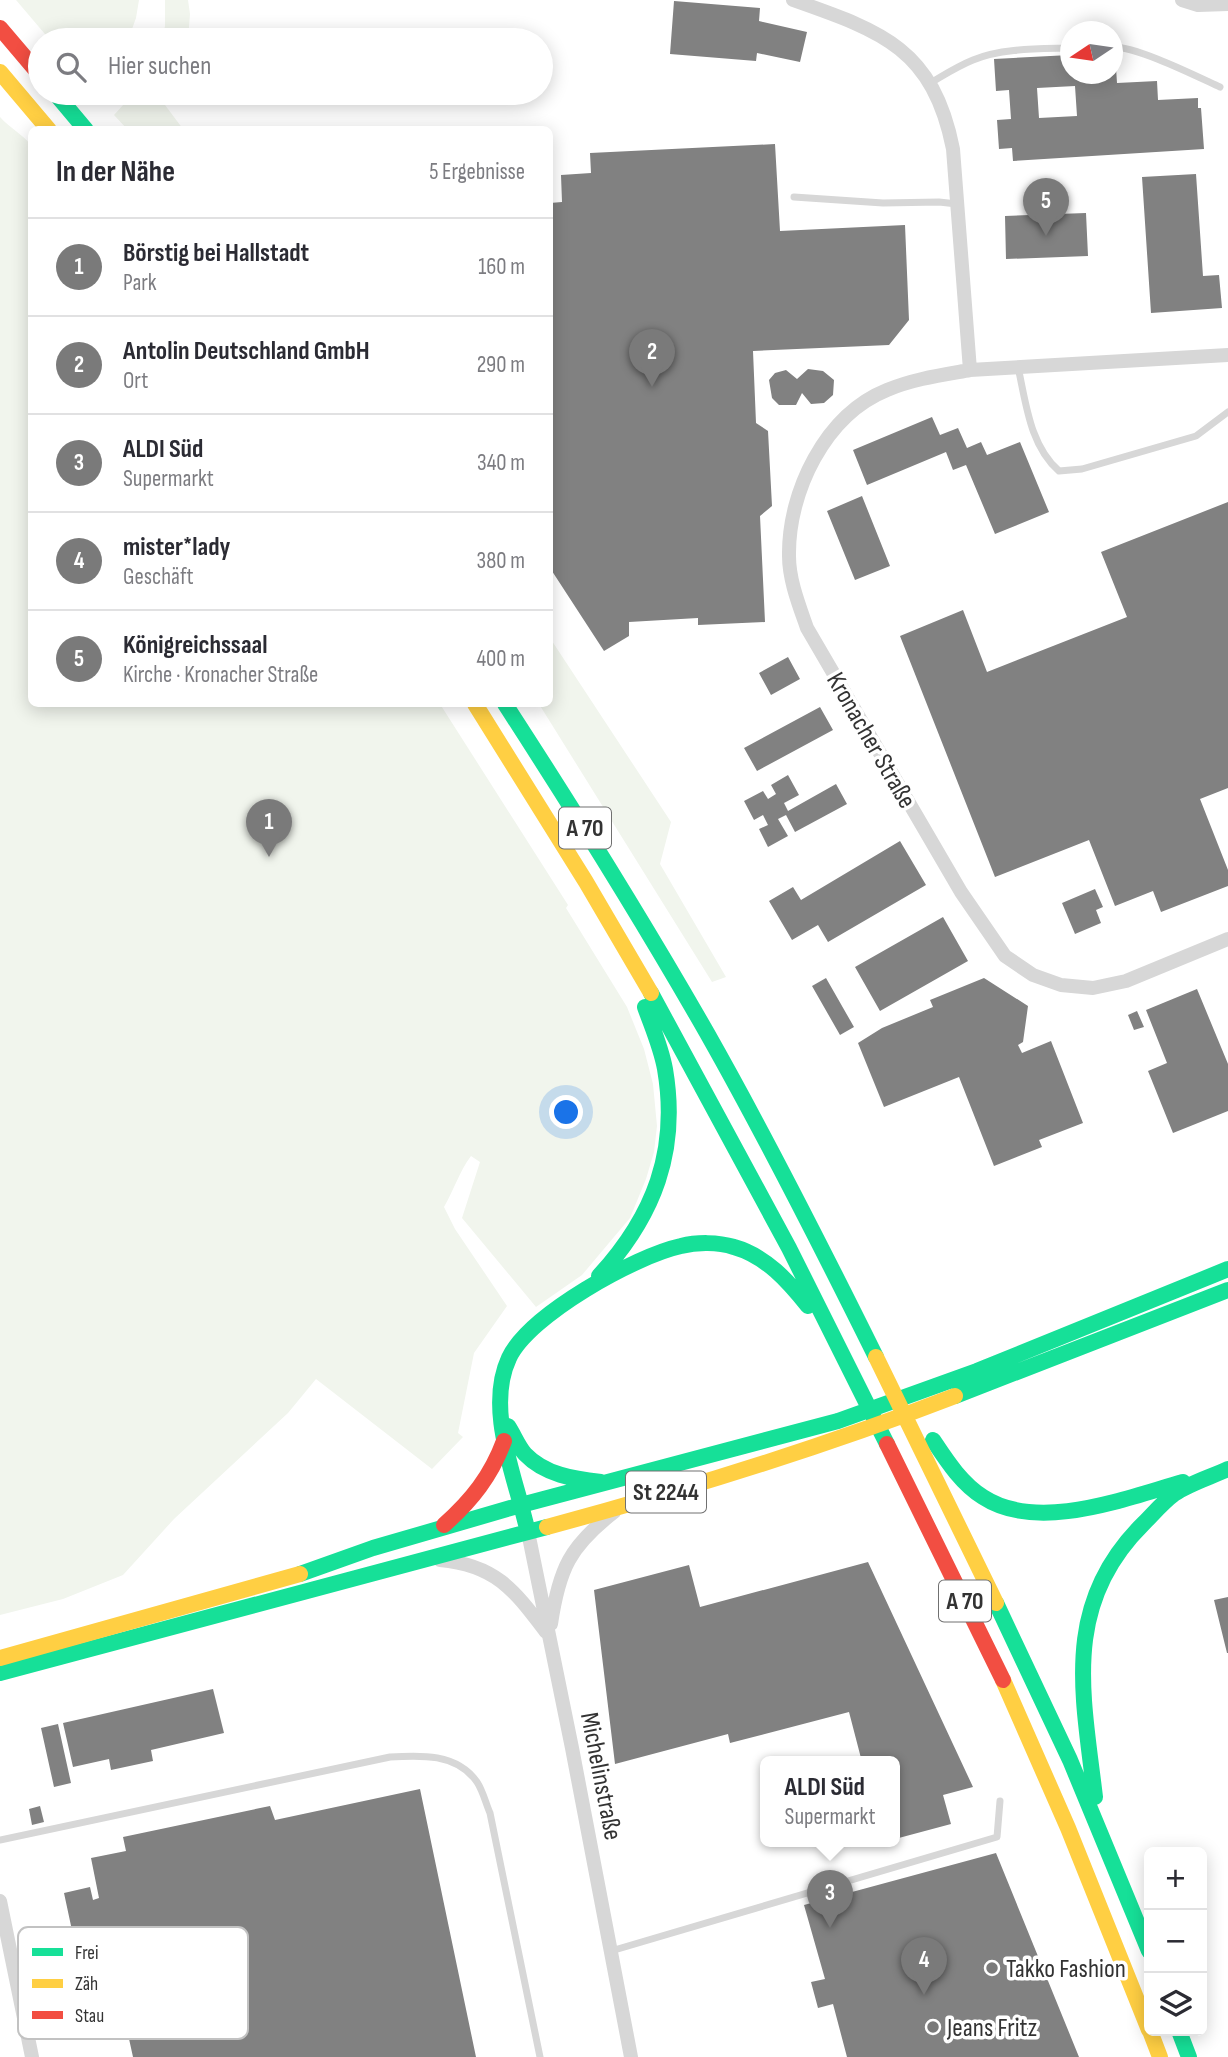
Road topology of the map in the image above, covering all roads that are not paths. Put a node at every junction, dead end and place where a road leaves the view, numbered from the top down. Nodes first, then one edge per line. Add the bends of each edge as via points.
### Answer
1 (793, 0) edge
2 (1182, 0) edge
3 (1228, 4) edge
4 (0, 28) edge
5 (1123, 48) edge
6 (1060, 49) edge
7 (28, 61) edge
8 (0, 72) edge
9 (929, 83) junction
10 (1220, 87) dead end
11 (65, 105) edge
12 (46, 126) edge
13 (83, 126) edge
14 (794, 197) dead end
15 (957, 204) junction
16 (1228, 355) edge
17 (1018, 367) junction
18 (970, 370) junction
19 (1228, 412) edge
20 (477, 707) edge
21 (507, 707) edge
22 (1228, 939) edge
23 (622, 942) junction
24 (1228, 1269) edge
25 (1228, 1290) edge
26 (584, 1292) junction
27 (848, 1364) junction
28 (980, 1379) junction
29 (889, 1385) junction
30 (502, 1416) junction
31 (504, 1441) junction
32 (1223, 1471) edge
33 (601, 1482) junction
34 (521, 1504) junction
35 (620, 1507) junction
36 (444, 1525) junction
37 (528, 1532) junction
38 (428, 1559) junction
39 (549, 1636) junction
40 (0, 1658) edge
41 (0, 1672) edge
42 (1000, 1801) dead end
43 (1098, 1825) junction
44 (0, 1840) edge
45 (0, 1901) edge
46 (1144, 1939) edge
47 (611, 1951) junction
48 (18, 1986) edge
49 (1144, 2016) edge
50 (1151, 2036) edge
51 (1181, 2036) edge
52 (29, 2039) edge
53 (33, 2057) edge
54 (540, 2057) edge
55 (631, 2057) edge
56 (1160, 2057) edge
57 (1189, 2057) edge

1 - 9 street via 883,36 908,56
2 - 3 street via 1198,5
4 - 7 main road
5 - 10 lane
6 - 9 lane via 984,57
8 - 12 main road
9 - 15 street via 949,128
11 - 13 main road
14 - 15 lane
15 - 18 street
16 - 17 street, Kronacher Straße
17 - 18 street, Kronacher Straße
17 - 19 lane via 1032,428 1049,462 1059,471 1196,436
18 - 22 street, Kronacher Straße via 885,390 849,414 820,448 791,516 789,558 807,628 961,892 1005,956 1033,975 1061,985 1093,988 1126,981
20 - 23 main road, A 70
21 - 29 main road, A 70 via 668,967 768,1145
23 - 26 main road via 664,1067 668,1142 662,1175 642,1222 611,1265
23 - 27 main road, A 70 via 755,1180
24 - 28 main road, St 2244
25 - 28 main road, St 2244
26 - 27 main road via 666,1250 701,1244 734,1247 765,1261 785,1278
26 - 30 main road via 534,1328 510,1356 500,1393
27 - 49 main road, A 70 via 981,1632 1115,1938
28 - 33 main road, St 2244 via 799,1433
28 - 35 main road, St 2244 via 888,1422
29 - 32 main road via 925,1425 957,1478 1000,1507 1038,1513 1068,1511
29 - 43 main road, A 70 via 1005,1619
30 - 31 main road
30 - 33 main road via 526,1455 553,1474
31 - 34 main road, Michelinstraße
31 - 36 main road via 495,1469 478,1494
32 - 43 main road via 1174,1494 1129,1538 1100,1584 1086,1623 1081,1693
33 - 34 main road, St 2244
34 - 36 main road, St 2244
34 - 37 main road, Michelinstraße
35 - 37 main road, St 2244
35 - 39 street via 589,1532 571,1557 561,1576
36 - 40 main road, St 2244 via 284,1580
37 - 38 main road, St 2244
37 - 39 street, Michelinstraße
38 - 39 street via 465,1562 490,1573 508,1586
38 - 41 main road, St 2244
39 - 47 street, Michelinstraße
42 - 47 lane via 997,1837
43 - 46 main road, A 70
44 - 54 lane via 390,1757 426,1755 454,1763 477,1782 490,1813
45 - 48 street
47 - 55 street, Michelinstraße
50 - 56 main road, A 70
51 - 57 main road
52 - 53 street

